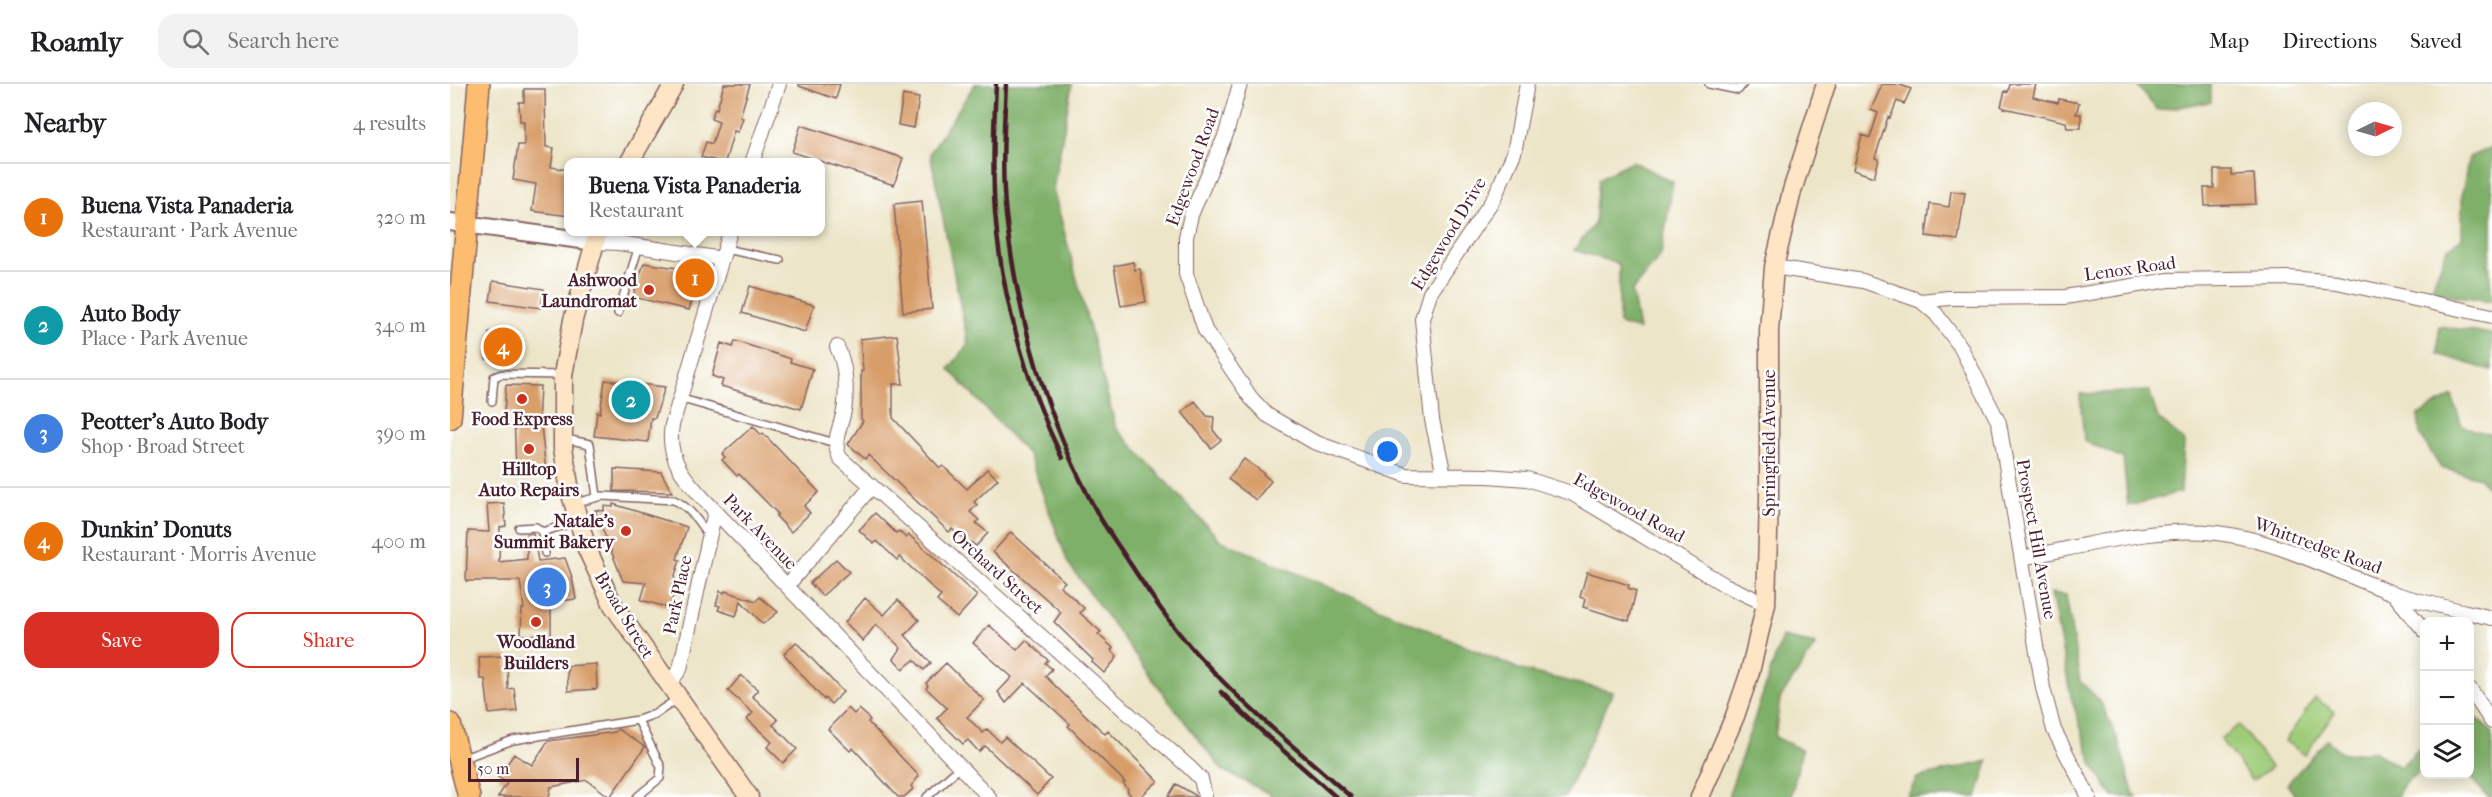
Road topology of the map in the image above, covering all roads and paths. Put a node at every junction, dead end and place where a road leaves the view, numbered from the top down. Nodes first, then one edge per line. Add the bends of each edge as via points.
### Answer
1 (479, 84) edge
2 (674, 84) edge
3 (778, 84) edge
4 (1240, 84) edge
5 (1527, 84) edge
6 (1709, 84) edge
7 (1743, 84) edge
8 (1826, 84) edge
9 (631, 158) edge
10 (753, 158) edge
11 (459, 223) edge
12 (564, 234) edge
13 (728, 236) edge
14 (597, 237) edge
15 (639, 246) junction
16 (723, 254) junction
17 (780, 260) dead end
18 (1774, 267) junction
19 (1921, 301) junction
20 (618, 313) dead end
21 (2492, 316) edge
22 (837, 347) dead end
23 (563, 375) junction
24 (679, 398) junction
25 (492, 401) dead end
26 (450, 416) edge
27 (563, 438) junction
28 (835, 442) junction
29 (1444, 475) junction
30 (872, 486) junction
31 (597, 497) junction
32 (573, 503) junction
33 (715, 511) junction
34 (578, 521) junction
35 (519, 528) dead end
36 (542, 532) junction
37 (709, 536) junction
38 (545, 553) dead end
39 (2022, 558) junction
40 (787, 586) junction
41 (2393, 593) junction
42 (1766, 604) junction
43 (2492, 618) edge
44 (2420, 625) edge
45 (674, 691) junction
46 (2474, 695) edge
47 (2491, 717) edge
48 (638, 720) junction
49 (450, 724) edge
50 (960, 767) junction
51 (459, 769) junction
52 (469, 797) edge
53 (637, 797) edge
54 (749, 797) edge
55 (927, 797) edge
56 (989, 797) edge
57 (1205, 797) edge
58 (1700, 797) edge
59 (2089, 797) edge

1 - 11 main road
2 - 9 main road
3 - 10 street
4 - 29 street, Edgewood Road via 1226,134 1191,215 1186,237 1186,274 1205,330 1251,398 1266,415 1290,430 1406,475
5 - 29 street, Edgewood Drive via 1514,153 1498,189 1430,293 1422,319 1432,420
6 - 7 lane via 1738,90
8 - 18 main road, Springfield Avenue via 1792,191
11 - 12 street
11 - 26 main road
13 - 16 street, Park Avenue
14 - 15 street
14 - 23 main road, Broad Street via 573,320
15 - 16 street
15 - 20 lane
16 - 17 lane
16 - 24 street, Park Avenue
18 - 19 street, Lenox Road via 1863,281
18 - 42 main road, Springfield Avenue via 1769,331
19 - 21 street, Lenox Road via 2065,297 2169,280 2289,278 2337,282
19 - 39 street, Prospect Hill Avenue via 1960,346 1999,423
22 - 28 street via 843,364 845,403
23 - 25 lane via 502,374 494,377
23 - 27 main road, Broad Street
24 - 28 lane
24 - 33 street, Park Avenue via 670,435 673,458 679,471
27 - 31 lane via 590,444
27 - 32 main road, Broad Street
28 - 30 street, Orchard Street via 840,458
29 - 42 street, Edgewood Road via 1527,479 1571,493 1725,585
30 - 40 street
30 - 57 street, Orchard Street via 1190,768 1201,779
31 - 32 lane
31 - 37 lane via 674,500 682,503
32 - 34 main road, Broad Street
33 - 37 street, Park Place
33 - 40 street, Park Avenue
34 - 36 lane
34 - 45 main road, Broad Street via 614,605
35 - 36 lane via 536,527
36 - 38 lane
37 - 45 street, Park Place
39 - 41 street, Whittredge Road via 2147,535 2216,533 2282,550
39 - 59 street, Prospect Hill Avenue via 2043,688 2054,730
40 - 50 street, Park Avenue
41 - 43 street, Whittredge Road
41 - 44 street
42 - 58 main road, Springfield Avenue via 1736,716
45 - 48 lane via 655,714
45 - 54 main road, Broad Street
46 - 47 street
48 - 51 lane via 513,740
48 - 53 lane via 661,768 660,778
49 - 51 main road
50 - 55 lane
50 - 56 street, Park Avenue
51 - 52 main road

